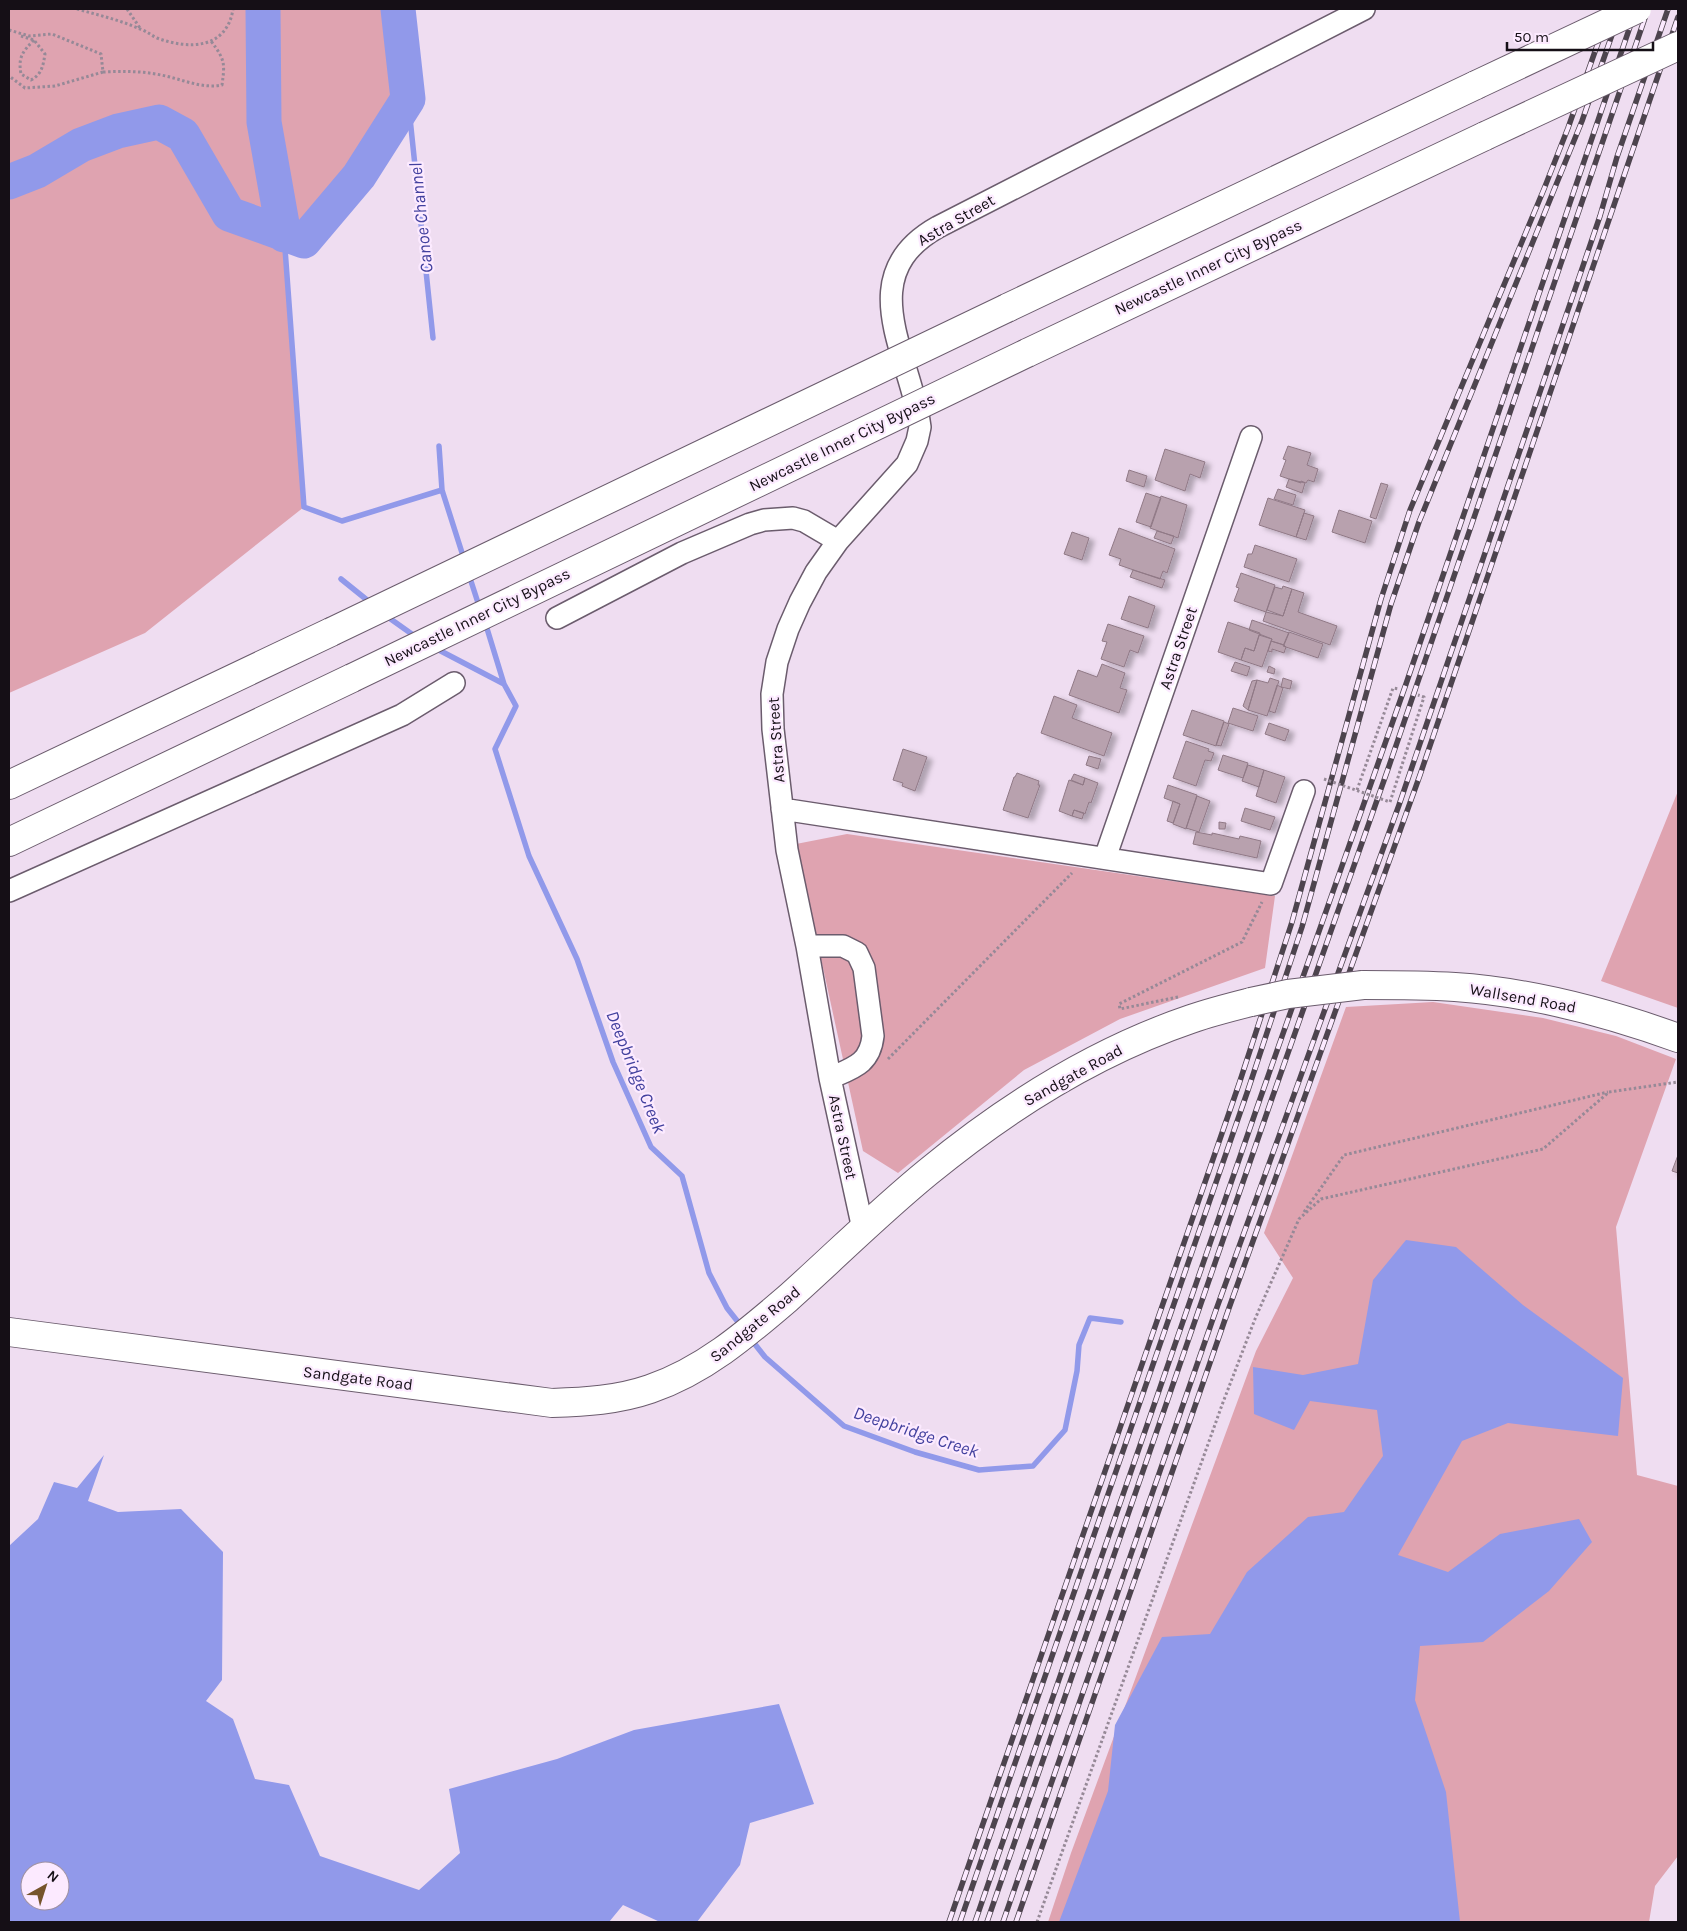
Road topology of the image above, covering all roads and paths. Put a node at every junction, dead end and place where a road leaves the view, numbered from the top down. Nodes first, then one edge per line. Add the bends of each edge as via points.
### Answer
1 (77, 9) edge
2 (127, 9) edge
3 (233, 9) edge
4 (1364, 9) edge
5 (1637, 9) edge
6 (140, 29) junction
7 (9, 30) edge
8 (34, 40) junction
9 (211, 41) junction
10 (1678, 46) edge
11 (103, 72) junction
12 (9, 76) edge
13 (1251, 437) dead end
14 (838, 541) junction
15 (557, 618) dead end
16 (454, 683) dead end
17 (1399, 689) dead end
18 (1418, 695) dead end
19 (1324, 779) dead end
20 (9, 785) edge
21 (1357, 790) junction
22 (1304, 791) dead end
23 (782, 810) junction
24 (9, 842) edge
25 (1097, 857) junction
26 (1271, 884) junction
27 (9, 890) edge
28 (806, 946) junction
29 (1362, 985) joint
30 (1179, 997) dead end
31 (1678, 1038) edge
32 (887, 1060) dead end
33 (830, 1078) junction
34 (1678, 1082) edge
35 (1608, 1092) junction
36 (1299, 1219) junction
37 (863, 1229) junction
38 (9, 1332) edge
39 (1037, 1922) edge

1 - 6 path
2 - 6 path
3 - 9 path via 231,22 221,36
4 - 14 street, Astra Street via 915,242 898,266 891,308 892,324 918,414 918,441 907,464
5 - 20 main road, bridge
6 - 9 path via 158,38 194,46
7 - 8 path
7 - 11 path via 29,36 52,34 101,54
8 - 8 path via 45,54 43,68 31,80 21,74 19,63 22,52
9 - 11 path via 225,65 222,85 210,88 130,70
10 - 24 main road, Newcastle Inner City Bypass, bridge via 1027,353
11 - 12 path via 54,86 25,88
13 - 25 street, Astra Street
14 - 15 street via 804,521 793,518 764,520 682,554
14 - 23 street, Astra Street via 800,602 778,662 772,712
16 - 27 street via 402,715
17 - 21 path via 1393,688
18 - 21 path, bridge via 1424,697 1390,802
19 - 21 path, bridge
22 - 26 street
23 - 25 street
23 - 28 street, Astra Street
25 - 26 street
25 - 32 path
26 - 30 path via 1242,942 1119,1004 1120,1009
28 - 33 street, Astra Street
28 - 33 street via 850,948 857,953 864,968 874,1036 872,1046 869,1054 856,1066
29 - 31 main road, Wallsend Road via 1455,987 1500,992 1614,1016
29 - 37 main road, Sandgate Road, bridge via 1288,994 1192,1018 1092,1061 1012,1109 929,1171
33 - 37 street, Astra Street
34 - 35 path
35 - 36 path via 1543,1149 1321,1199
35 - 36 path via 1344,1155
36 - 39 path via 1222,1405
37 - 38 main road, Sandgate Road via 764,1319 707,1363 649,1390 584,1402 552,1403

